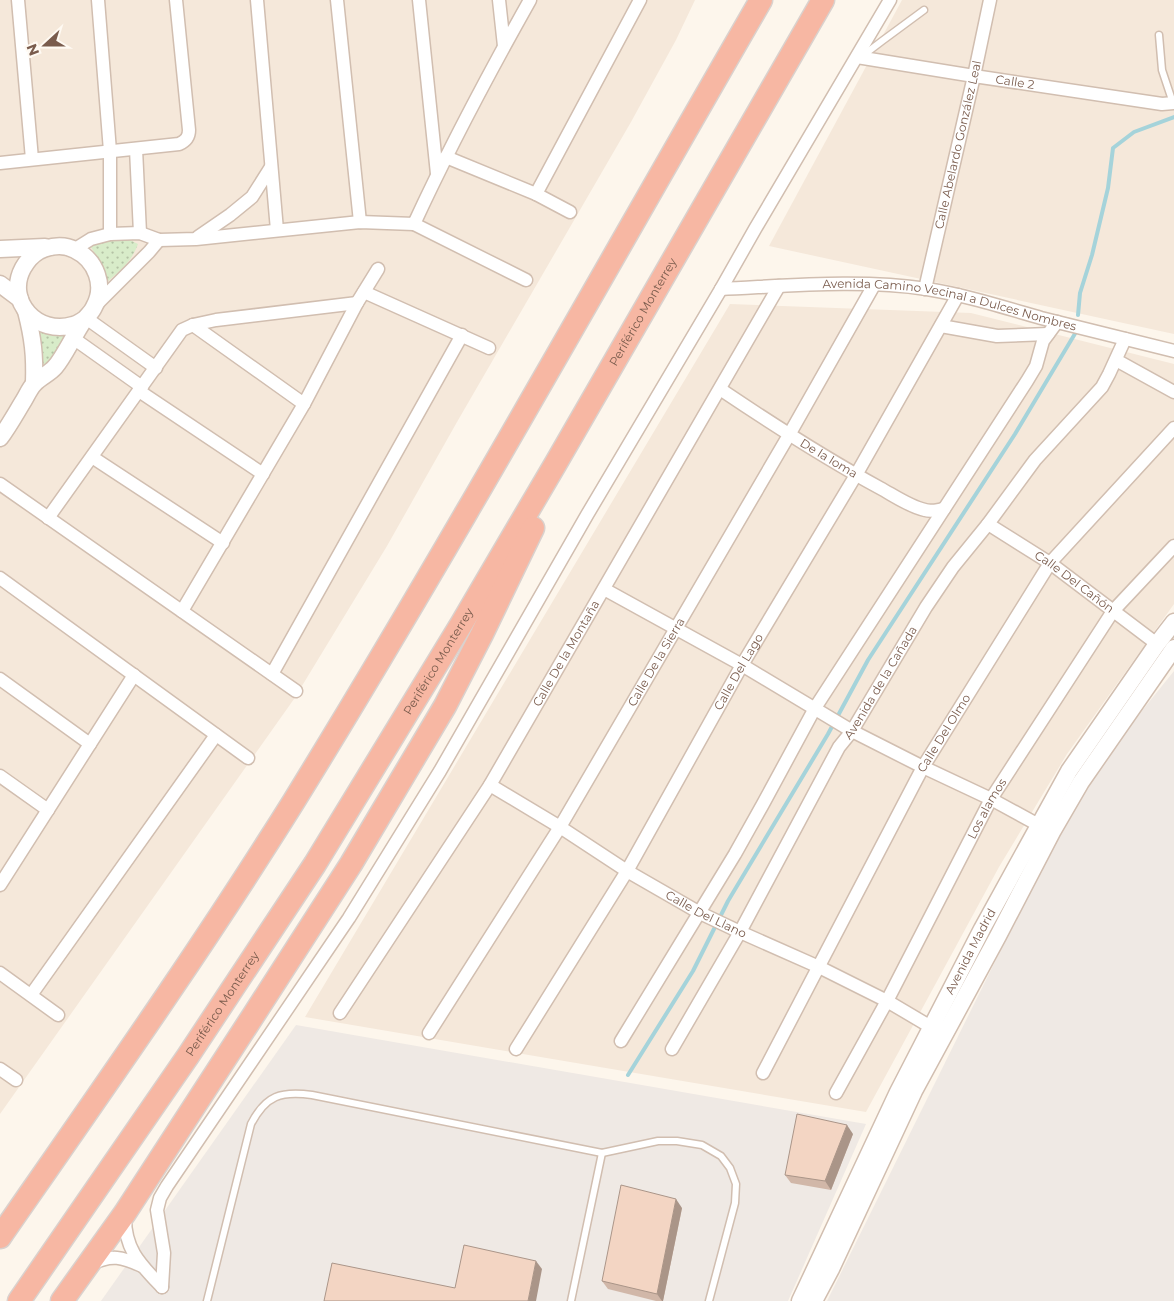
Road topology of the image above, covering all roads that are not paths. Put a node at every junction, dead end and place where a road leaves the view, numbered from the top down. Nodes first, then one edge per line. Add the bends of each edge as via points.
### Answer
1 (18, 0) edge
2 (98, 0) edge
3 (176, 0) edge
4 (257, 0) edge
5 (337, 0) edge
6 (419, 0) edge
7 (499, 0) edge
8 (530, 0) edge
9 (640, 0) edge
10 (761, 0) edge
11 (823, 0) edge
12 (890, 0) edge
13 (990, 0) edge
14 (924, 10) dead end
15 (1159, 35) dead end
16 (504, 46) junction
17 (859, 57) junction
18 (974, 76) junction
19 (1174, 103) edge
20 (136, 149) junction
21 (110, 151) junction
22 (446, 156) junction
23 (32, 159) junction
24 (0, 163) edge
25 (272, 167) junction
26 (437, 174) junction
27 (536, 194) junction
28 (570, 212) dead end
29 (360, 222) junction
30 (414, 224) junction
31 (277, 230) junction
32 (140, 233) junction
33 (110, 234) junction
34 (196, 239) junction
35 (159, 240) junction
36 (50, 247) junction
37 (0, 249) edge
38 (75, 249) junction
39 (378, 269) dead end
40 (526, 280) dead end
41 (0, 284) edge
42 (874, 285) junction
43 (780, 286) junction
44 (721, 289) junction
45 (925, 289) junction
46 (958, 295) junction
47 (361, 297) junction
48 (23, 305) junction
49 (90, 313) junction
50 (1058, 322) junction
51 (193, 325) junction
52 (941, 326) junction
53 (1048, 334) junction
54 (462, 336) junction
55 (73, 338) junction
56 (1124, 339) junction
57 (489, 348) dead end
58 (1174, 351) edge
59 (1116, 360) junction
60 (156, 368) junction
61 (34, 383) junction
62 (140, 389) junction
63 (720, 389) junction
64 (1174, 392) edge
65 (304, 404) junction
66 (1174, 428) edge
67 (789, 435) junction
68 (0, 438) edge
69 (92, 457) junction
70 (556, 463) junction
71 (263, 474) junction
72 (856, 475) junction
73 (0, 484) edge
74 (944, 509) junction
75 (48, 518) junction
76 (988, 524) junction
77 (223, 543) junction
78 (1174, 546) edge
79 (1050, 563) junction
80 (0, 578) edge
81 (604, 589) junction
82 (182, 611) junction
83 (1113, 611) junction
84 (1174, 622) edge
85 (676, 629) junction
86 (1157, 644) junction
87 (1174, 648) edge
88 (742, 665) junction
89 (272, 674) junction
90 (134, 675) junction
91 (0, 679) edge
92 (296, 691) dead end
93 (818, 710) junction
94 (848, 729) junction
95 (216, 734) junction
96 (90, 744) junction
97 (248, 758) dead end
98 (922, 767) junction
99 (0, 776) edge
100 (490, 785) junction
101 (991, 799) junction
102 (48, 810) junction
103 (560, 827) junction
104 (1046, 828) junction
105 (628, 871) junction
106 (1, 880) edge
107 (703, 915) junction
108 (740, 932) junction
109 (818, 967) junction
110 (0, 973) edge
111 (31, 995) junction
112 (887, 1001) junction
113 (340, 1013) dead end
114 (58, 1015) dead end
115 (931, 1026) junction
116 (429, 1033) dead end
117 (621, 1041) dead end
118 (516, 1049) dead end
119 (672, 1050) dead end
120 (0, 1069) edge
121 (763, 1073) dead end
122 (16, 1080) dead end
123 (836, 1093) dead end
124 (602, 1153) junction
125 (125, 1213) junction
126 (0, 1237) edge
127 (89, 1265) junction
128 (142, 1266) junction
129 (19, 1301) edge
130 (62, 1301) edge
131 (207, 1301) edge
132 (571, 1301) edge
133 (709, 1301) edge
134 (800, 1301) edge
135 (814, 1301) edge

1 - 23 street
2 - 21 street
3 - 20 street via 189,134 179,144
4 - 25 street
5 - 29 street
6 - 26 street
7 - 16 street
8 - 16 street
9 - 27 street
10 - 126 highway via 434,567 293,802 221,916
11 - 70 highway, Periférico Monterrey
12 - 17 street
13 - 18 street, Calle Abelardo González Leal
14 - 17 lane
15 - 19 lane via 1162,70
16 - 22 street
17 - 18 street, Calle 2
17 - 44 street
18 - 19 street, Calle 2 via 1162,104
18 - 45 street, Calle Abelardo González Leal
20 - 21 street
20 - 32 street
21 - 23 street
21 - 33 street
22 - 26 street
22 - 27 street
23 - 24 street
25 - 31 street
25 - 34 street via 252,197
26 - 30 street
27 - 28 street
29 - 30 street
29 - 31 street
30 - 40 street
31 - 34 street
32 - 33 street
32 - 35 street
33 - 38 street via 91,239
34 - 35 street
35 - 49 street
36 - 37 street
36 - 38 street
36 - 48 street via 37,252 20,273 18,286
38 - 49 street via 95,268 99,281 99,295
39 - 47 street
41 - 48 street
42 - 43 street, Avenida Camino Vecinal a Dulces Nombres
42 - 45 street, Avenida Camino Vecinal a Dulces Nombres
42 - 67 street, Calle De la Sierra
43 - 44 street, Avenida Camino Vecinal a Dulces Nombres
43 - 63 street, Calle De la Montaña
44 - 128 street via 440,772 349,918 166,1186 158,1210 164,1253 162,1287
45 - 46 street, Avenida Camino Vecinal a Dulces Nombres
46 - 50 street, Avenida Camino Vecinal a Dulces Nombres
46 - 52 street, Calle Del Lago
47 - 51 street
47 - 54 street
47 - 65 street
48 - 49 street via 36,321 61,328 74,325
48 - 61 street via 32,334
49 - 55 street
49 - 60 street
50 - 53 street
50 - 56 street, Avenida Camino Vecinal a Dulces Nombres
51 - 60 street via 182,330
51 - 65 street
52 - 53 street via 998,336
52 - 72 street, Calle Del Lago
53 - 74 street via 1028,381
54 - 57 street
54 - 89 street
55 - 61 street via 55,367
55 - 62 street
56 - 58 street, Avenida Camino Vecinal a Dulces Nombres
56 - 59 street, Avenida de la Cañada
59 - 64 street
59 - 76 street, Avenida de la Cañada via 1102,387 1035,460
60 - 62 street
61 - 68 street
62 - 69 street
62 - 71 street
63 - 67 street, De la loma
63 - 81 street, Calle De la Montaña
65 - 71 street
66 - 79 street, Calle Del Olmo
67 - 72 street, De la loma
67 - 85 street, Calle De la Sierra
69 - 75 street
69 - 77 street
70 - 125 highway via 548,494 445,706 351,864
70 - 129 highway, Periférico Monterrey via 315,864 188,1056
71 - 77 street
72 - 74 street, De la loma via 923,510
72 - 88 street, Calle Del Lago
73 - 75 street
74 - 93 street
75 - 82 street
76 - 79 street, Calle Del Cañón
76 - 94 street, Avenida de la Cañada via 940,586
77 - 82 street
78 - 83 street, Los alamos
79 - 83 street, Calle Del Cañón
79 - 98 street, Calle Del Olmo
80 - 90 street
81 - 85 street
81 - 100 street, Calle De la Montaña
82 - 89 street
83 - 86 street, Calle Del Cañón
83 - 101 street, Los alamos
84 - 86 street, Avenida Madrid
85 - 88 street
85 - 103 street, Calle De la Sierra
86 - 104 street, Avenida Madrid via 1069,771
87 - 104 street, Avenida Madrid
88 - 93 street
88 - 105 street, Calle Del Lago
89 - 92 street
90 - 95 street
90 - 96 street
91 - 96 street
93 - 94 street
93 - 107 street
94 - 98 street
94 - 108 street, Avenida de la Cañada
95 - 97 street
95 - 111 street
96 - 102 street
98 - 101 street
98 - 109 street, Calle Del Olmo
99 - 102 street
100 - 103 street, Calle Del Llano
100 - 113 street, Calle De la Montaña
101 - 104 street
101 - 112 street, Los alamos
102 - 106 street
103 - 105 street, Calle Del Llano
103 - 116 street, Calle De la Sierra
104 - 115 street, Avenida Madrid via 982,929
104 - 135 street, Avenida Madrid via 998,936 914,1091
105 - 107 street, Calle Del Llano
105 - 118 street, Calle Del Lago
107 - 108 street, Calle Del Llano
107 - 117 street
108 - 109 street, Calle Del Llano
108 - 119 street, Avenida de la Cañada
109 - 112 street, Calle Del Llano
109 - 121 street, Calle Del Olmo
110 - 111 street
111 - 114 street
112 - 115 street, Calle Del Llano
112 - 123 street, Los alamos
115 - 134 street, Avenida Madrid
120 - 122 street
124 - 131 lane via 312,1094 282,1094 268,1101 251,1124
124 - 132 lane
124 - 133 lane via 658,1141 678,1141 702,1145 721,1156 730,1168 736,1184 735,1203
125 - 127 highway
125 - 128 street via 126,1236
127 - 128 street via 117,1257
127 - 130 highway

